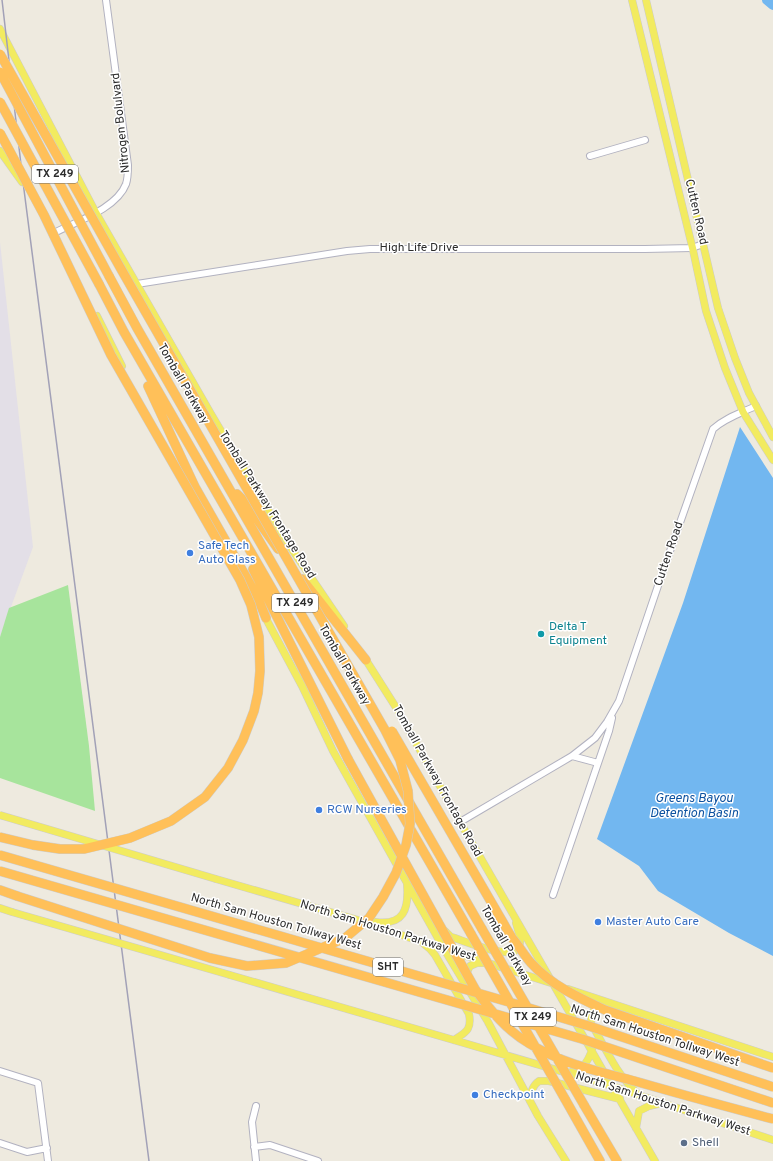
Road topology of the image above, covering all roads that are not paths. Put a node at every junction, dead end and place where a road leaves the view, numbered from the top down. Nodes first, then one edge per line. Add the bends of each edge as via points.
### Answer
1 (106, 0) edge
2 (632, 0) edge
3 (646, 0) edge
4 (0, 29) edge
5 (0, 54) edge
6 (0, 72) edge
7 (0, 102) edge
8 (0, 133) edge
9 (645, 140) dead end
10 (0, 151) edge
11 (681, 151) junction
12 (669, 154) junction
13 (590, 156) dead end
14 (96, 213) junction
15 (56, 232) junction
16 (703, 244) junction
17 (692, 248) junction
18 (137, 284) junction
19 (124, 332) junction
20 (756, 406) junction
21 (743, 412) junction
22 (773, 437) edge
23 (773, 460) edge
24 (224, 480) junction
25 (212, 485) junction
26 (282, 551) junction
27 (266, 618) junction
28 (366, 660) junction
29 (613, 712) junction
30 (572, 756) junction
31 (598, 763) junction
32 (0, 815) edge
33 (460, 822) junction
34 (0, 837) edge
35 (0, 855) edge
36 (0, 871) edge
37 (407, 882) junction
38 (0, 890) edge
39 (553, 895) dead end
40 (0, 908) edge
41 (422, 909) junction
42 (513, 913) junction
43 (358, 920) junction
44 (419, 941) junction
45 (444, 948) junction
46 (490, 963) junction
47 (554, 984) junction
48 (467, 987) junction
49 (610, 1002) junction
50 (454, 1040) junction
51 (592, 1050) junction
52 (505, 1055) junction
53 (773, 1057) edge
54 (773, 1068) edge
55 (0, 1071) edge
56 (568, 1073) junction
57 (612, 1086) junction
58 (773, 1087) edge
59 (640, 1096) junction
60 (620, 1099) junction
61 (530, 1101) junction
62 (662, 1103) junction
63 (773, 1103) edge
64 (256, 1106) dead end
65 (773, 1119) edge
66 (636, 1128) junction
67 (773, 1140) edge
68 (0, 1143) edge
69 (254, 1147) junction
70 (47, 1148) junction
71 (48, 1161) edge
72 (256, 1161) edge
73 (318, 1161) edge
74 (566, 1161) edge
75 (600, 1161) edge
76 (617, 1161) edge
77 (655, 1161) edge

1 - 14 street, Nitrogen Bolulvard via 128,176 117,199
2 - 12 main road, Cutten Road
3 - 11 main road, Cutten Road
4 - 14 main road, Tomball Parkway Frontage Road / TX 249
5 - 26 highway, bridge
6 - 24 highway, Tomball Parkway / TX 249, bridge via 137,328
7 - 19 highway, Tomball Parkway / TX 249, bridge
8 - 34 highway, bridge via 44,215 111,355 240,580 251,605 259,637 260,671 254,711 243,740 228,768 205,797 171,820 130,838 84,849 60,849
9 - 13 street
10 - 15 main road
11 - 12 main road
11 - 16 main road, Cutten Road
12 - 17 main road, Cutten Road
14 - 15 street, Nitrogen Bolulvard
14 - 18 main road, Tomball Parkway Frontage Road / TX 249
15 - 27 main road via 119,361
16 - 17 street, High Life Drive
16 - 20 main road, Cutten Road via 718,310
17 - 18 street, High Life Drive via 370,249
17 - 21 main road, Cutten Road via 706,311
18 - 28 main road, Tomball Parkway Frontage Road via 287,542
19 - 25 highway, Tomball Parkway / TX 249
19 - 27 highway via 195,487 257,596
20 - 21 street, Cutten Road
20 - 22 main road
21 - 23 main road
21 - 29 street, Cutten Road via 728,418 713,429
24 - 28 highway via 245,502 272,542
24 - 76 highway, Tomball Parkway / TX 249, bridge
25 - 65 highway, bridge via 348,759 475,989 487,1006 506,1027 528,1044 554,1057 588,1069
25 - 75 highway, Tomball Parkway / TX 249, bridge
26 - 38 highway, bridge via 385,730 400,760 408,791 410,824 406,845 396,873 369,918 345,938 286,963 247,966 210,958
26 - 54 highway, bridge via 294,564 314,596 512,938 532,963 549,979 578,998 605,1010
27 - 37 main road via 333,751
28 - 33 main road, Tomball Parkway Frontage Road via 397,709
29 - 30 street, Cutten Road via 595,738
29 - 31 street, Cutten Road
30 - 31 street
30 - 33 street, Cutten Road
31 - 39 street, Cutten Road
32 - 43 main road, North Sam Houston Parkway West, bridge
33 - 42 main road, Tomball Parkway Frontage Road
35 - 58 highway, North Sam Houston Tollway West / SHT, bridge via 519,1005
36 - 63 highway, SHT, bridge via 574,1037
37 - 41 main road
37 - 43 main road via 406,908 395,921 384,923
40 - 50 main road, North Sam Houston Parkway West, bridge
41 - 42 main road via 437,926 452,937 501,953 516,950 520,946
41 - 45 main road
42 - 47 main road, Tomball Parkway Frontage Road
43 - 44 main road, North Sam Houston Parkway West
44 - 45 main road, North Sam Houston Parkway West
44 - 50 main road via 435,955 469,1014 469,1028
45 - 46 main road, North Sam Houston Parkway West
45 - 48 main road
46 - 47 main road, North Sam Houston Parkway West
46 - 48 main road via 470,966 466,976
47 - 49 main road, North Sam Houston Parkway West
47 - 51 main road, Tomball Parkway Frontage Road
48 - 52 main road
49 - 53 main road, North Sam Houston Parkway West
49 - 59 main road via 595,1007 591,1023 620,1074
50 - 52 main road, North Sam Houston Parkway West
51 - 56 main road via 581,1069
51 - 57 main road, Tomball Parkway Frontage Road
52 - 56 main road, North Sam Houston Parkway West
52 - 61 main road
55 - 70 street via 38,1083
56 - 57 main road, North Sam Houston Parkway West
57 - 59 main road, North Sam Houston Parkway West
57 - 60 main road, Tomball Parkway Frontage Road
59 - 62 main road, North Sam Houston Parkway West
60 - 61 main road via 539,1081 534,1085
60 - 66 main road, Tomball Parkway Frontage Road
61 - 74 main road
62 - 66 main road via 640,1111
62 - 67 main road, North Sam Houston Parkway West
64 - 69 street via 252,1122
66 - 77 main road, Tomball Parkway Frontage Road
68 - 70 street via 27,1152
69 - 72 street
69 - 73 street via 270,1145
70 - 71 street

